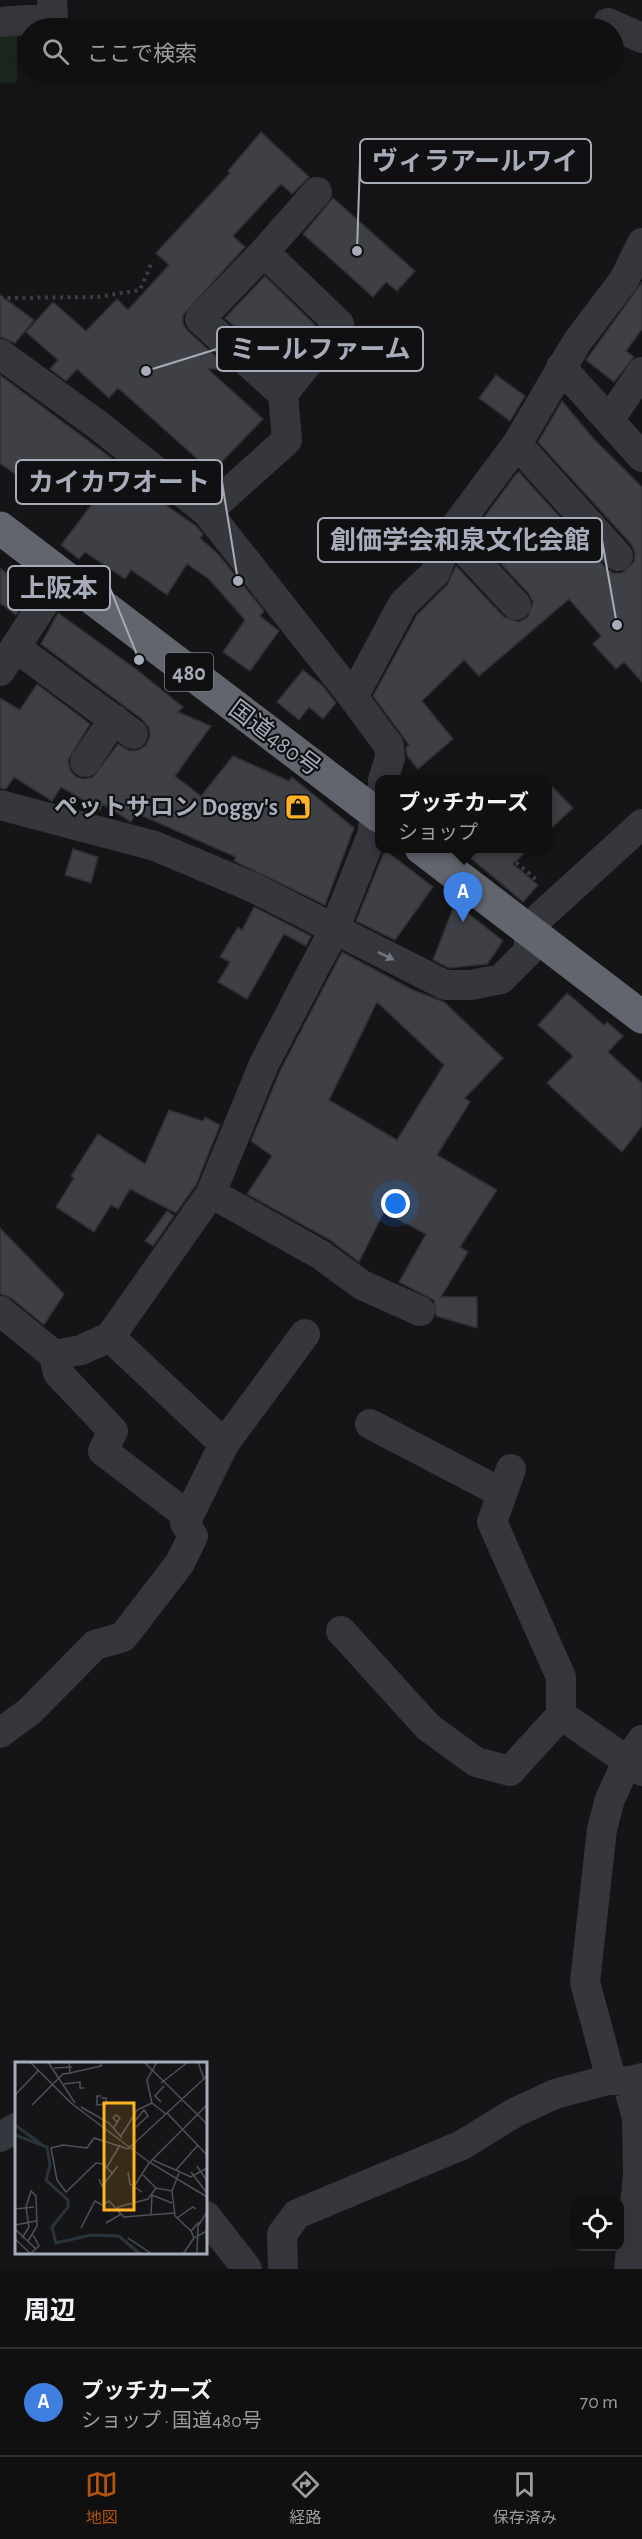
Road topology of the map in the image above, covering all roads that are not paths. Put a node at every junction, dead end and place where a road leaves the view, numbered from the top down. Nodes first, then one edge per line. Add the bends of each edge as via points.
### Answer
1 (52, 0) edge
2 (53, 18) edge
3 (18, 21) edge
4 (0, 22) edge
5 (624, 27) edge
6 (641, 32) edge
7 (317, 192) dead end
8 (642, 243) edge
9 (264, 252) junction
10 (0, 354) edge
11 (561, 367) junction
12 (642, 372) edge
13 (284, 394) junction
14 (609, 420) junction
15 (517, 444) junction
16 (642, 457) edge
17 (207, 512) junction
18 (0, 528) edge
19 (450, 534) junction
20 (618, 556) dead end
21 (62, 575) junction
22 (516, 605) dead end
23 (7, 659) edge
24 (353, 697) junction
25 (85, 762) dead end
26 (385, 775) edge
27 (0, 805) edge
28 (375, 806) edge
29 (375, 822) edge
30 (642, 824) edge
31 (426, 853) edge
32 (334, 930) junction
33 (531, 932) junction
34 (642, 1017) edge
35 (211, 1193) junction
36 (0, 1311) edge
37 (420, 1311) dead end
38 (305, 1334) dead end
39 (110, 1337) junction
40 (54, 1356) junction
41 (370, 1424) dead end
42 (224, 1444) junction
43 (188, 1516) junction
44 (341, 1631) dead end
45 (561, 1715) junction
46 (0, 1733) edge
47 (637, 1758) edge
48 (627, 2080) edge
49 (15, 2129) edge
50 (0, 2137) edge
51 (639, 2189) edge
52 (207, 2217) edge
53 (248, 2269) edge
54 (283, 2269) edge
55 (629, 2269) edge

1 - 2 street
3 - 4 street
5 - 6 street
7 - 9 street
8 - 11 street via 624,280
9 - 13 street via 339,324
9 - 13 street via 200,319
10 - 17 street via 98,425
11 - 14 street
11 - 15 street
12 - 14 street
13 - 17 street via 287,440
14 - 16 street
15 - 19 street
15 - 20 street
17 - 24 street
18 - 21 highway, 国道480号 / 480
19 - 22 street
19 - 24 street via 435,573 403,604
21 - 23 street
21 - 28 highway, 国道480号 / 480
23 - 25 street via 123,726
24 - 26 street via 389,746
27 - 32 street via 155,846 252,886
29 - 32 street
30 - 33 street via 541,916
31 - 33 highway
32 -> 33 street via 445,985 471,986 501,979 528,952
32 - 35 street via 264,1064
33 - 34 highway
35 - 37 street via 321,1255 362,1285
35 - 39 street
36 - 40 street
38 - 42 street
39 - 40 street
39 - 42 street
40 - 43 street via 58,1373 113,1431 103,1451
41 - 45 street via 506,1481 492,1522 561,1677
42 - 43 street
43 - 46 street via 185,1522 193,1536 180,1563 123,1637 96,1645 30,1711
44 - 45 street via 428,1727 476,1762 510,1771
45 - 47 street
47 - 48 street via 610,1799 602,1828 585,1982
48 - 51 street via 637,2118
48 - 54 street via 555,2094 514,2113 462,2145 297,2214 282,2234
49 - 50 street
51 - 55 street
52 - 53 street

